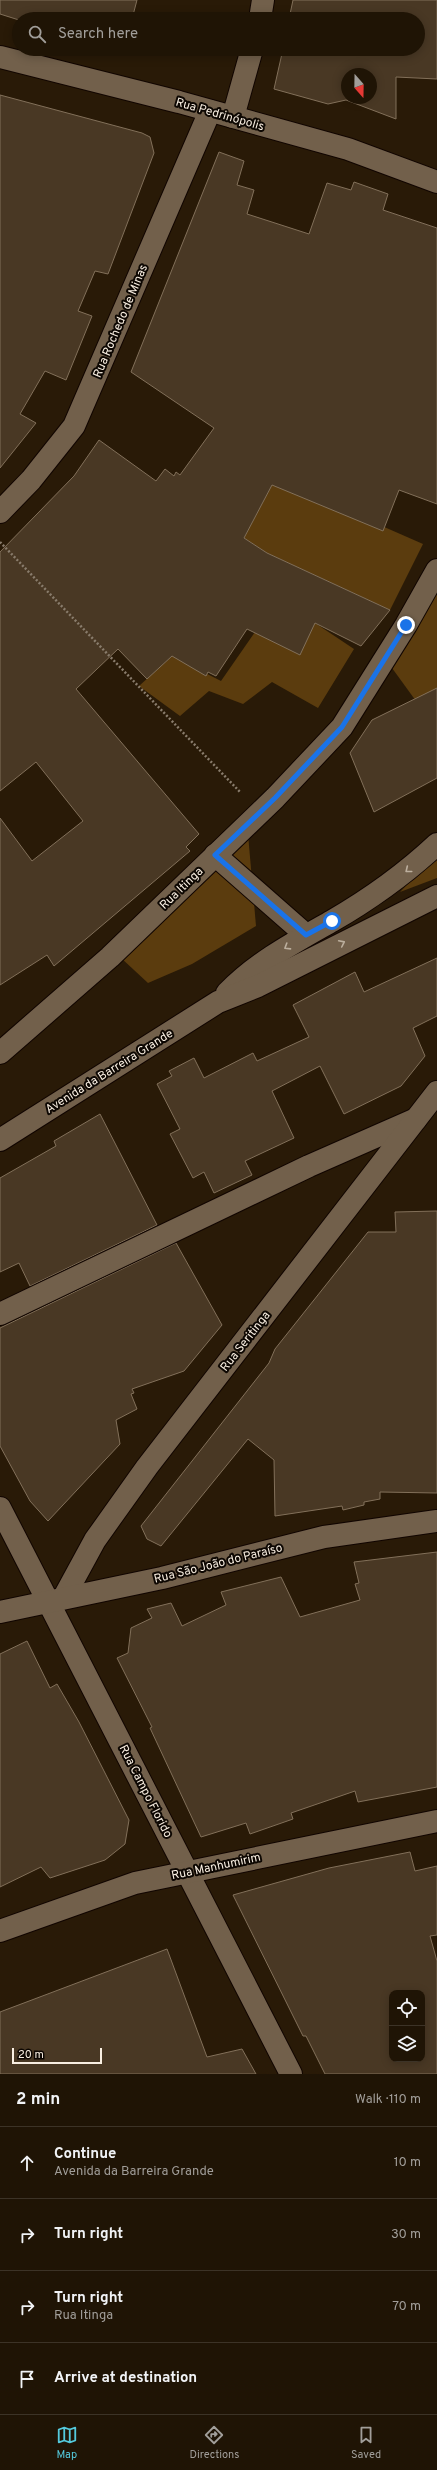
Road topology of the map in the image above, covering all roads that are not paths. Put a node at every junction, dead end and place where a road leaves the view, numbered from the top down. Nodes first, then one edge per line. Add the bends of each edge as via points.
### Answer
1 (263, 0) edge
2 (261, 12) edge
3 (250, 56) edge
4 (0, 57) edge
5 (210, 111) junction
6 (233, 118) junction
7 (437, 182) edge
8 (0, 512) edge
9 (437, 570) edge
10 (437, 844) edge
11 (215, 855) junction
12 (437, 896) edge
13 (306, 935) junction
14 (218, 1002) junction
15 (0, 1053) edge
16 (437, 1092) edge
17 (419, 1117) junction
18 (0, 1140) edge
19 (0, 1314) edge
20 (0, 1508) edge
21 (437, 1521) edge
22 (56, 1599) junction
23 (0, 1612) edge
24 (437, 1821) edge
25 (187, 1872) junction
26 (0, 1931) edge
27 (291, 2074) edge

1 - 2 street
3 - 6 street
4 - 5 street, Rua Pedrinópolis
5 - 6 street, Rua Pedrinópolis
5 - 8 street, Rua Rochedo de Minas via 74,426 31,480
6 - 7 street, Rua Pedrinópolis via 348,149
9 - 11 street, Rua Itinga via 342,727 275,798
10 -> 13 street, Avenida da Barreira Grande via 394,881
11 - 13 street
11 - 15 street, Rua Itinga via 110,957
14 -> 12 street, Avenida da Barreira Grande via 258,986
13 -> 14 street, Avenida da Barreira Grande via 242,977
14 - 18 street, Avenida da Barreira Grande
16 - 17 street, Rua Seritinga
17 - 19 street via 309,1166
17 - 22 street, Rua Seritinga via 147,1467
20 - 22 street, Rua Campo Florido
21 - 22 street, Rua São João do Paraíso via 324,1537 162,1578
22 - 23 street, Rua São João do Paraíso
22 - 25 street, Rua Campo Florido
24 - 25 street, Rua Manhumirim
25 - 26 street, Rua Manhumirim via 135,1883
25 - 27 street, Rua Campo Florido

